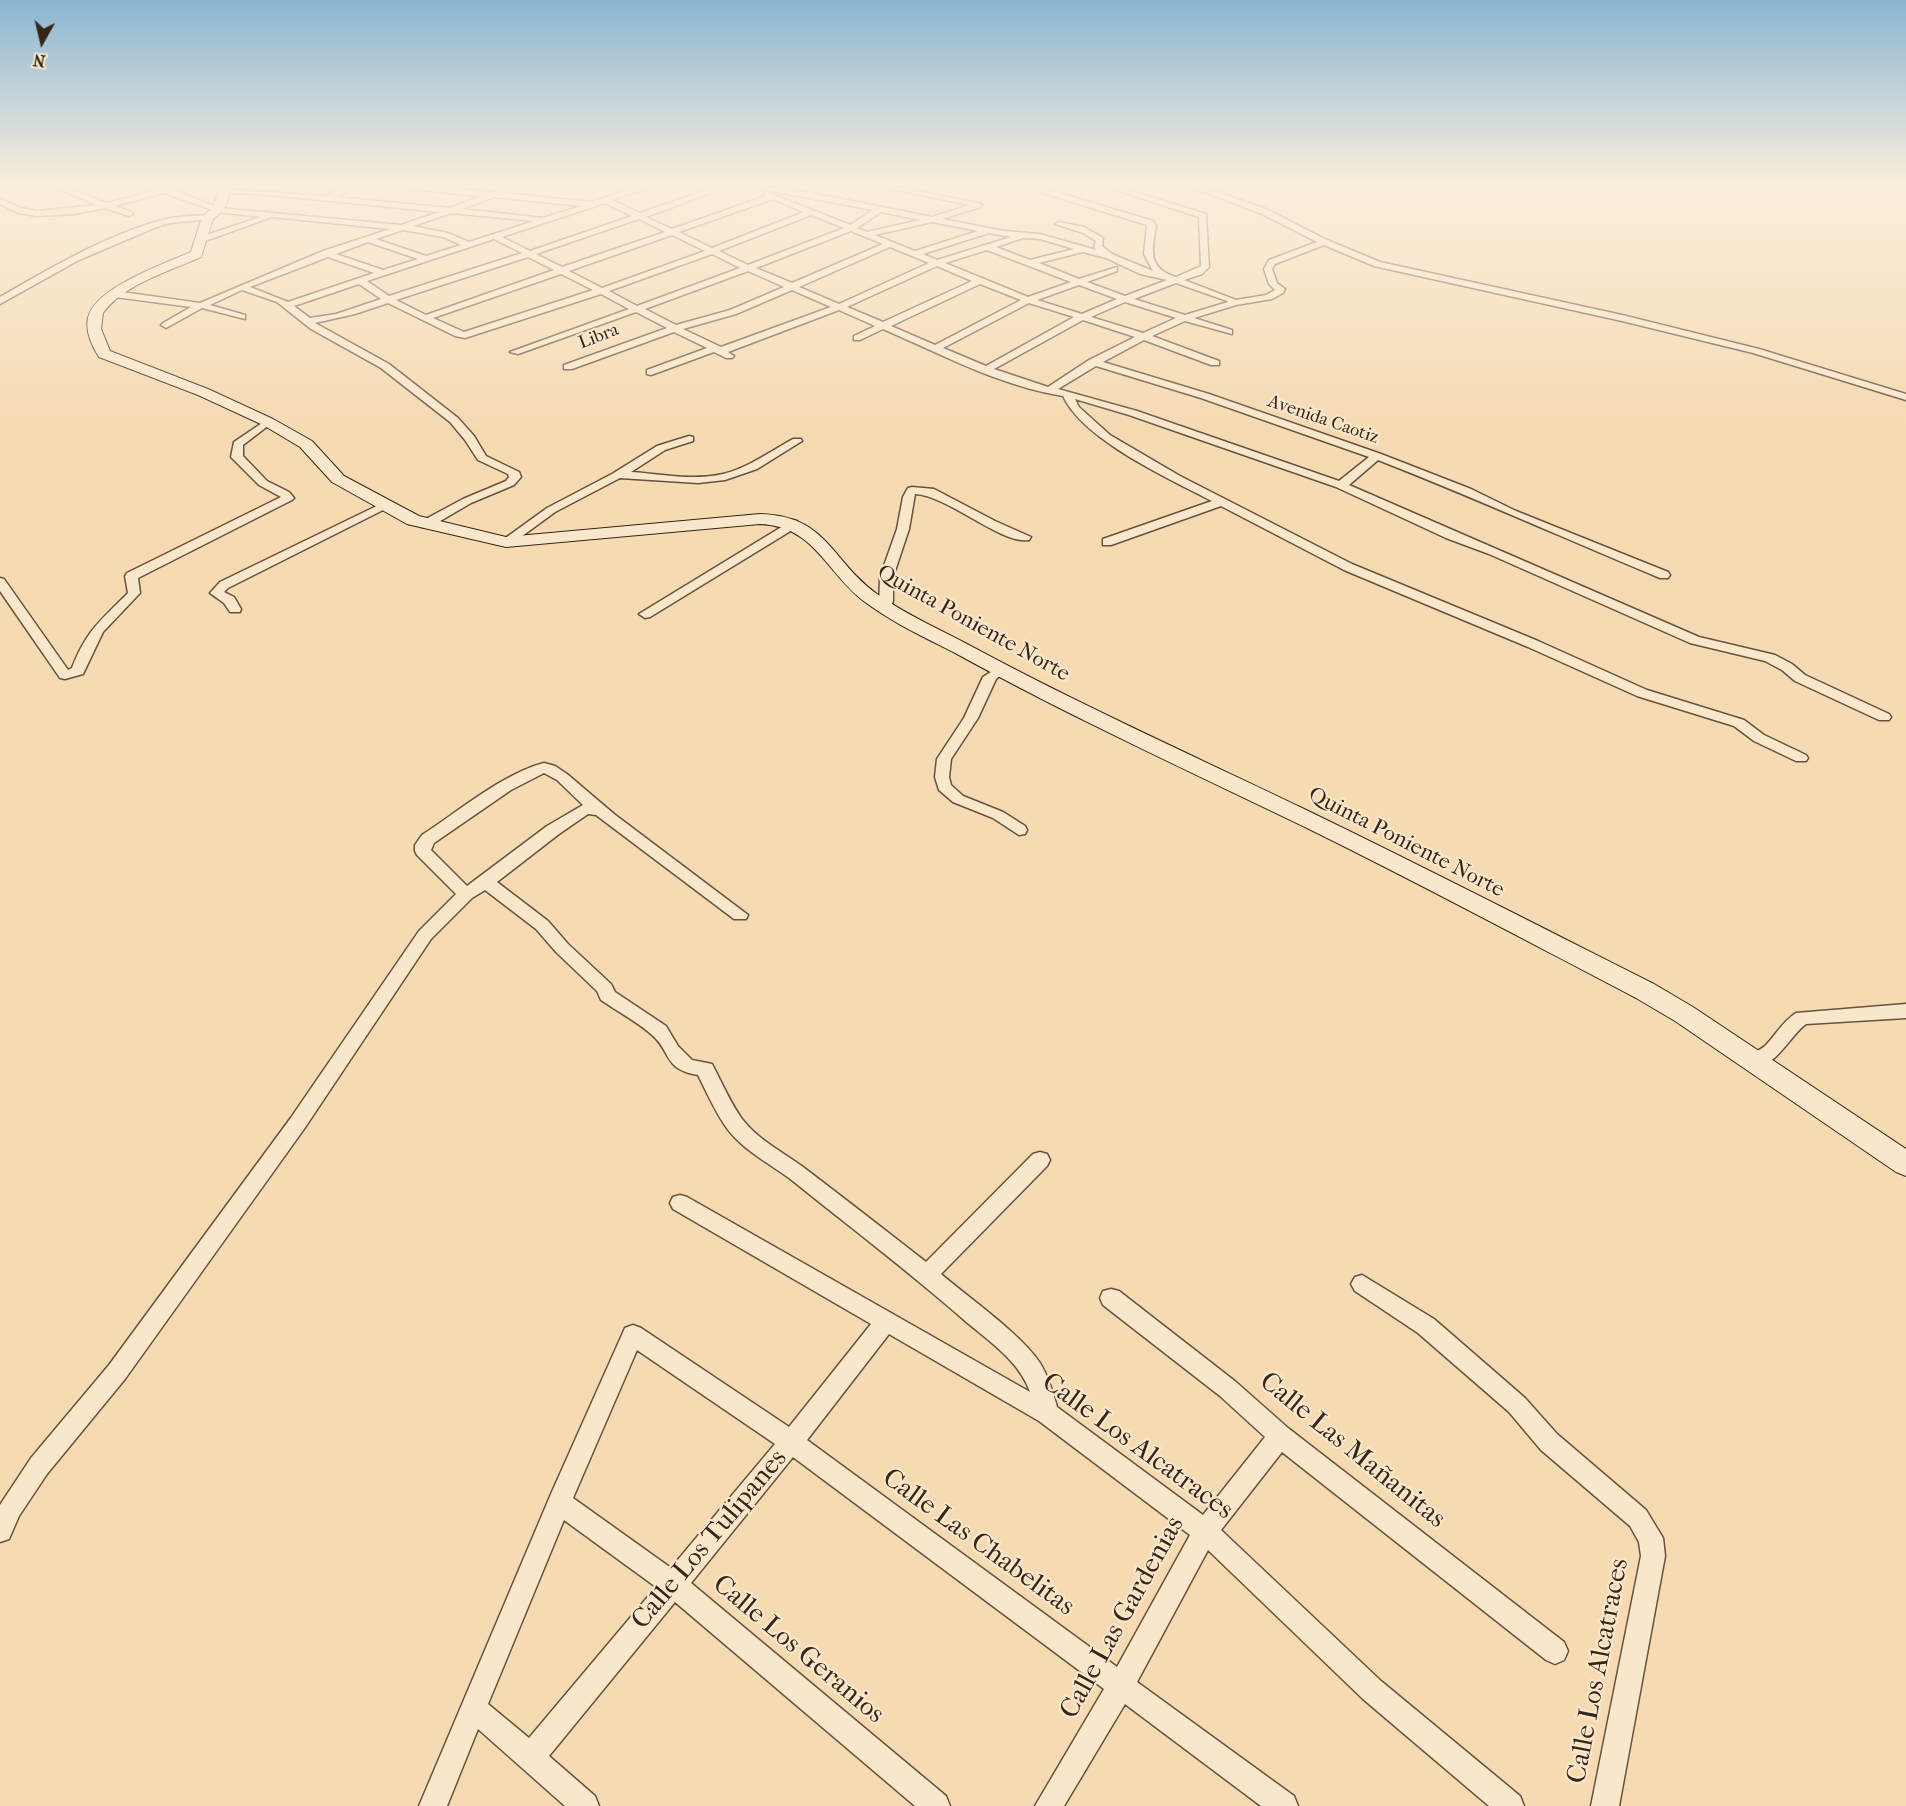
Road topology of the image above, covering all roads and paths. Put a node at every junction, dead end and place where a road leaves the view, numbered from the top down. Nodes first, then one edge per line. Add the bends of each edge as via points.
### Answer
1 (54, 270) edge
2 (164, 270) edge
3 (283, 270) edge
4 (374, 270) edge
5 (391, 270) edge
6 (479, 270) edge
7 (663, 270) edge
8 (742, 270) edge
9 (753, 270) edge
10 (827, 270) edge
11 (920, 270) edge
12 (955, 270) edge
13 (1048, 270) edge
14 (1110, 270) edge
15 (1139, 270) edge
16 (1156, 270) edge
17 (1201, 270) edge
18 (1268, 270) edge
19 (1407, 270) edge
20 (562, 271) joint
21 (382, 273) junction
22 (1163, 276) junction
23 (361, 280) junction
24 (981, 280) junction
25 (1177, 280) junction
26 (1078, 282) junction
27 (790, 286) junction
28 (242, 287) junction
29 (600, 290) junction
30 (115, 294) junction
31 (387, 299) junction
32 (1125, 299) junction
33 (1028, 300) junction
34 (0, 301) edge
35 (1232, 301) junction
36 (287, 305) junction
37 (205, 306) junction
38 (839, 307) junction
39 (637, 308) junction
40 (242, 317) dead end
41 (1082, 317) junction
42 (1186, 317) junction
43 (426, 318) junction
44 (309, 321) junction
45 (883, 326) junction
46 (171, 327) dead end
47 (677, 328) junction
48 (1230, 332) dead end
49 (1143, 336) junction
50 (867, 344) dead end
51 (934, 349) junction
52 (515, 352) dead end
53 (723, 352) junction
54 (1093, 362) junction
55 (1215, 363) dead end
56 (568, 367) dead end
57 (986, 370) junction
58 (651, 372) dead end
59 (1049, 391) junction
60 (1067, 394) junction
61 (1906, 397) edge
62 (268, 422) junction
63 (689, 440) dead end
64 (796, 441) dead end
65 (1377, 456) junction
66 (616, 476) junction
67 (1340, 485) junction
68 (1222, 502) junction
69 (387, 504) junction
70 (426, 524) junction
71 (793, 524) junction
72 (1025, 537) dead end
73 (506, 542) junction
74 (1107, 542) dead end
75 (1664, 575) dead end
76 (0, 582) edge
77 (885, 607) junction
78 (236, 609) dead end
79 (645, 614) dead end
80 (1000, 670) junction
81 (1884, 717) dead end
82 (1801, 758) dead end
83 (600, 811) junction
84 (1019, 830) dead end
85 (486, 882) junction
86 (466, 894) junction
87 (741, 915) dead end
88 (1906, 1011) edge
89 (1755, 1061) junction
90 (1040, 1160) dead end
91 (1906, 1164) edge
92 (680, 1203) dead end
93 (927, 1275) junction
94 (1362, 1284) dead end
95 (1111, 1298) dead end
96 (886, 1322) junction
97 (1047, 1413) junction
98 (1280, 1436) junction
99 (791, 1442) junction
100 (560, 1502) junction
101 (0, 1530) edge
102 (1205, 1531) junction
103 (673, 1584) junction
104 (1555, 1651) dead end
105 (1121, 1686) junction
106 (473, 1708) junction
107 (531, 1756) junction
108 (433, 1806) edge
109 (585, 1806) edge
110 (936, 1806) edge
111 (1049, 1806) edge
112 (1284, 1806) edge
113 (1510, 1806) edge
114 (1605, 1806) edge

1 - 34 street
2 - 30 street, Quinta Poniente Norte
3 - 28 street
4 - 21 street
5 - 21 street
6 - 31 street
7 - 29 street
8 - 39 street
9 - 27 street
10 - 27 street
11 - 38 street
12 - 24 street
13 - 26 street
14 - 26 street
15 - 22 street
16 - 22 street
17 - 25 street
18 - 35 street via 1272,284 1280,291 1269,297
19 - 61 street via 1558,302 1756,351
20 - 29 street
20 - 43 street
21 - 23 street
22 - 25 street
23 - 31 street
23 - 36 street
24 - 33 street
24 - 45 street
25 - 32 street
25 - 35 street
26 - 32 street
26 - 33 street
27 - 38 street
27 - 47 street, Libra via 733,312
28 - 36 street
28 - 37 street
29 - 39 street
29 - 43 street via 462,335
30 - 37 street
30 - 62 street, Quinta Poniente Norte via 94,316 97,342 104,354
31 - 43 street
31 - 44 street via 335,318
32 - 41 street
32 - 42 street
33 - 41 street
33 - 51 street
35 - 42 street
36 - 44 street
37 - 40 street
37 - 46 street
38 - 45 street
38 - 53 street
39 - 47 street
39 - 52 street
41 - 49 street
41 - 57 street
42 - 48 street
42 - 49 street
44 - 70 street via 385,366 454,420 482,458 513,472 515,477 510,483
45 - 50 street via 857,338
45 - 51 street
47 - 53 street
47 - 56 street, Libra
49 - 54 street
49 - 55 street
51 - 57 street
53 - 58 street
54 - 59 street
54 - 65 street, Avenida Caotiz
57 - 59 street
59 - 60 street
60 - 67 street
60 - 68 street via 1074,409 1106,436
62 - 69 street, Quinta Poniente Norte via 306,444 338,478
62 - 76 street via 238,444 237,457 263,483 288,498 131,576 134,593 99,626 74,674 65,675
63 - 66 street via 661,448
64 - 66 street via 725,477 681,480
65 - 67 street
65 - 75 street, Avenida Caotiz
66 - 73 street via 551,510
67 - 81 street via 1695,640 1770,658 1800,678
68 - 74 street
68 - 82 street via 1348,567 1642,693 1738,723
69 - 70 street, Quinta Poniente Norte
69 - 78 street via 224,585 216,593
70 - 73 street, Quinta Poniente Norte
71 - 73 street, Quinta Poniente Norte via 760,519
71 - 77 street, Quinta Poniente Norte via 821,543 850,580
71 - 79 street
72 - 77 street via 991,524 930,491 912,490 908,494 902,537 885,584
77 - 80 street, Quinta Poniente Norte
80 - 84 street via 990,677 971,718 944,759 942,777 944,787 958,799 998,815
80 - 89 street, Quinta Poniente Norte via 1341,836 1646,991
83 - 85 street via 585,809
83 - 86 street via 555,772 544,768 513,783 423,845 423,851
83 - 87 street
85 - 86 street
85 - 93 street via 542,926 605,988 607,995 660,1031 687,1066 705,1069 722,1106 755,1144
86 - 101 street via 407,959 297,1124 117,1372 39,1466
88 - 89 street via 1802,1018 1790,1026 1771,1051
89 - 91 street, Quinta Poniente Norte
90 - 93 street
92 - 96 street, Calle Los Alcatraces
93 - 97 street via 1016,1351 1032,1370
94 - 114 street, Calle Los Alcatraces via 1426,1326 1517,1405 1549,1442 1638,1518 1651,1538 1653,1556
95 - 98 street, Calle Las Mañanitas via 1228,1389
96 - 97 street, Calle Los Alcatraces
96 - 99 street, Calle Los Tulipanes
97 - 102 street, Calle Los Alcatraces
98 - 102 street, Calle Las Gardenias
98 - 104 street, Calle Las Mañanitas
99 - 100 street, Calle Las Chabelitas via 633,1335
99 - 103 street, Calle Los Tulipanes
99 - 105 street, Calle Las Chabelitas
100 - 103 street, Calle Los Geranios
100 - 106 street
102 - 105 street, Calle Las Gardenias
102 - 113 street, Calle Los Alcatraces via 1372,1690
103 - 107 street, Calle Los Tulipanes
103 - 110 street, Calle Los Geranios
105 - 111 street, Calle Las Gardenias
105 - 112 street, Calle Las Chabelitas
106 - 107 street
106 - 108 street
107 - 109 street

